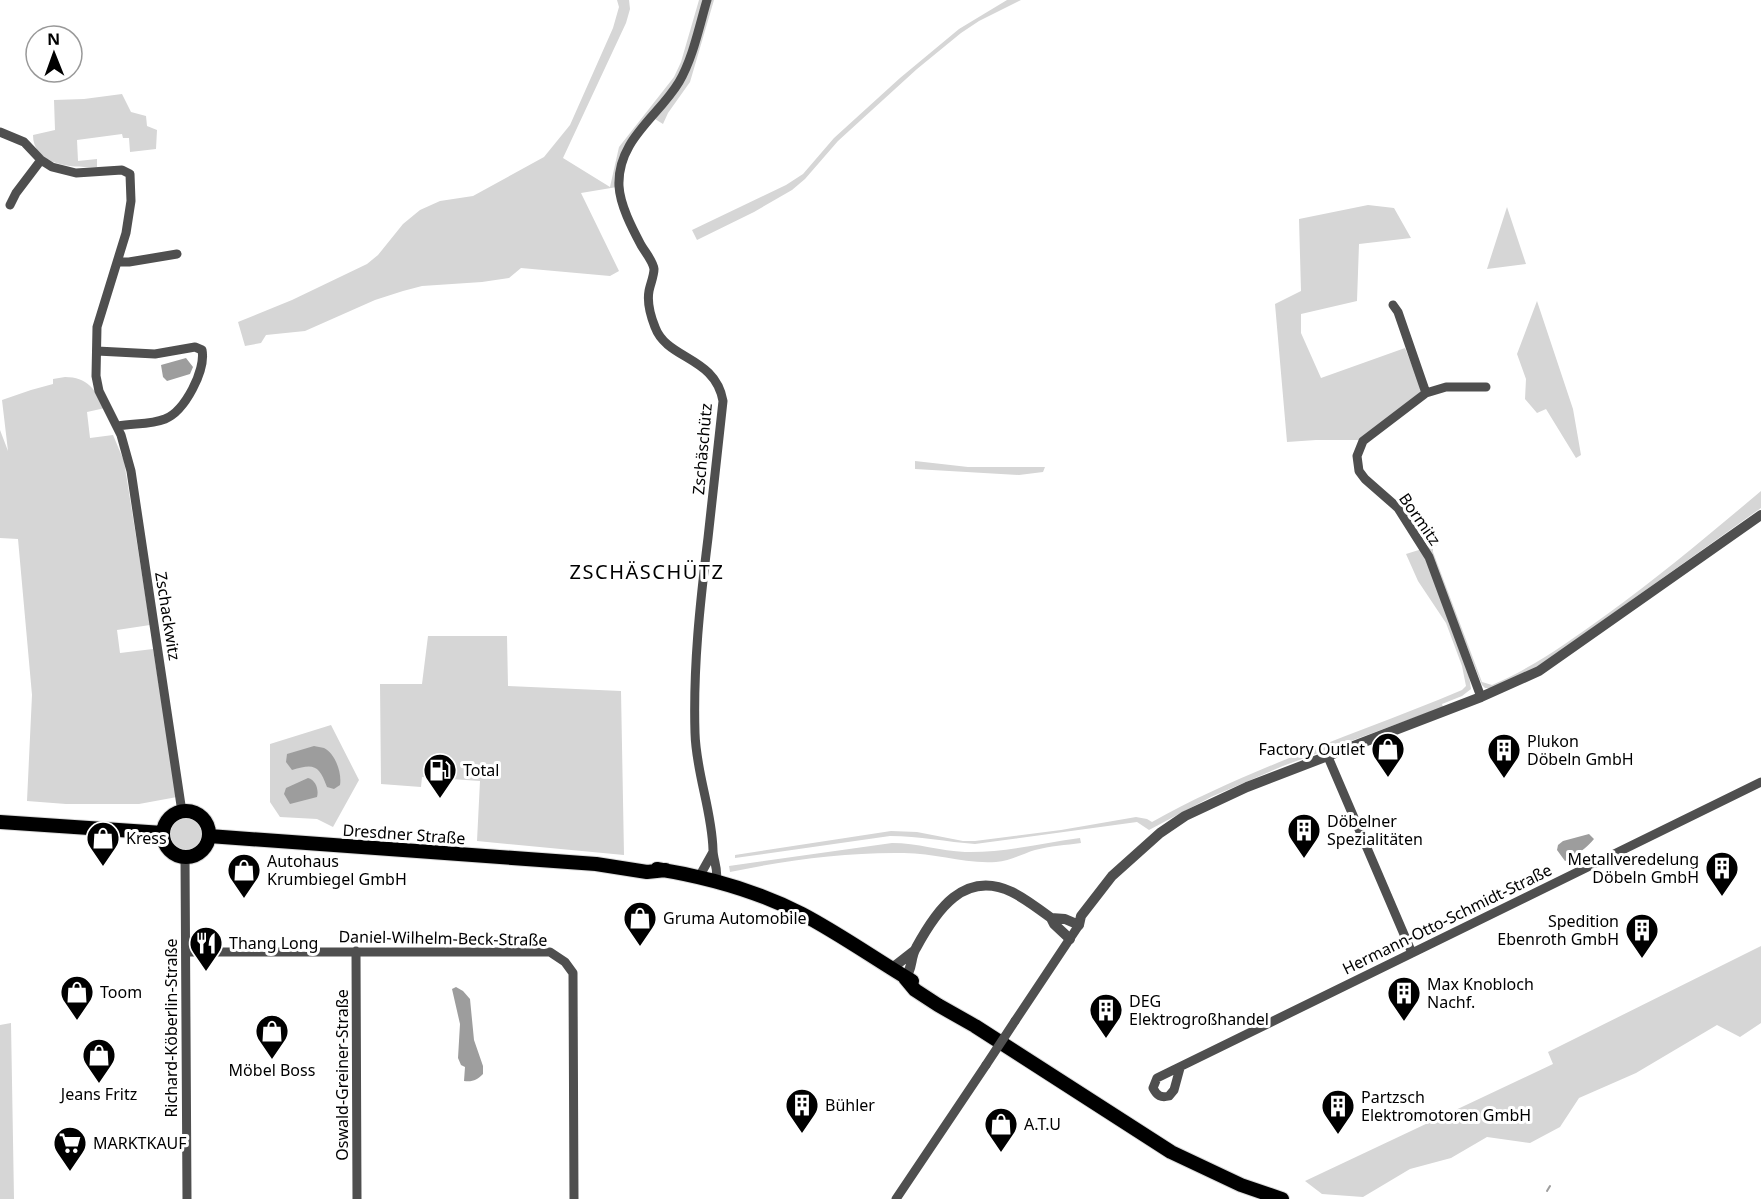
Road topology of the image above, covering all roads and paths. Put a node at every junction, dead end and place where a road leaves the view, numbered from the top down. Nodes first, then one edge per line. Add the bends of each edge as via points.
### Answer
1 (706, 0) edge
2 (0, 132) edge
3 (41, 160) junction
4 (10, 205) dead end
5 (177, 254) dead end
6 (118, 262) junction
7 (1393, 305) dead end
8 (97, 351) junction
9 (1486, 387) dead end
10 (1426, 393) junction
11 (118, 426) junction
12 (1761, 515) edge
13 (1481, 697) junction
14 (1328, 757) junction
15 (1761, 782) edge
16 (182, 812) junction
17 (0, 822) edge
18 (163, 833) junction
19 (209, 836) junction
20 (713, 852) junction
21 (185, 857) junction
22 (699, 877) junction
23 (716, 881) junction
24 (1051, 918) junction
25 (1079, 925) junction
26 (1070, 939) junction
27 (356, 951) junction
28 (914, 951) junction
29 (186, 952) junction
30 (1412, 953) junction
31 (891, 969) junction
32 (905, 978) junction
33 (1180, 1068) dead end
34 (187, 1199) edge
35 (357, 1199) edge
36 (574, 1199) edge
37 (896, 1199) edge
38 (1282, 1199) edge

1 - 20 street, Zschäschütz via 680,81 632,141 623,158 619,183 627,214 654,270 648,295 659,338 710,374 723,401 695,648 695,749 711,819
2 - 3 street, Zschackwitz via 24,142
3 - 4 street
3 - 6 street, Zschackwitz via 76,173 122,170 130,174 129,216
5 - 6 street
6 - 8 street, Zschackwitz via 99,316
7 - 10 street
8 - 11 street, Zschackwitz via 99,392
8 - 11 street via 155,354 195,347 202,350 200,374 175,412 162,420
9 - 10 street, Bormitz via 1446,387
10 - 13 street, Bormitz via 1363,441 1358,449 1359,471 1398,508 1429,557
11 - 16 street, Zschackwitz via 133,485
12 - 13 street via 1553,662
13 - 14 street
14 - 25 street via 1246,787 1200,808 1160,833 1119,872 1088,919
14 - 30 street
15 - 30 street, Hermann-Otto-Schmidt-Straße
16 - 18 main road via 169,819
16 - 19 main road via 200,817
17 - 18 main road
18 - 21 main road via 171,852
19 - 21 main road via 201,851
19 - 22 main road, Dresdner Straße via 620,864
20 - 22 street
20 - 23 street, Zschäschütz
21 - 29 street, Richard-Köberlin-Straße
22 - 23 main road, Dresdner Straße
23 - 31 main road, Dresdner Straße via 784,906
24 - 25 street
24 - 26 street
24 - 28 street via 1001,888 968,888 939,911
25 - 26 street
26 - 37 street, bridge
27 - 29 street, Daniel-Wilhelm-Beck-Straße
27 - 35 street, Oswald-Greiner-Straße
27 - 36 street, Daniel-Wilhelm-Beck-Straße via 550,952 565,962 573,973
28 - 31 street
28 - 32 street
29 - 34 street, Richard-Köberlin-Straße
30 - 33 street, Hermann-Otto-Schmidt-Straße
31 - 32 main road, Dresdner Straße
32 - 38 main road, Dresdner Straße via 915,990 1171,1152 1241,1185

